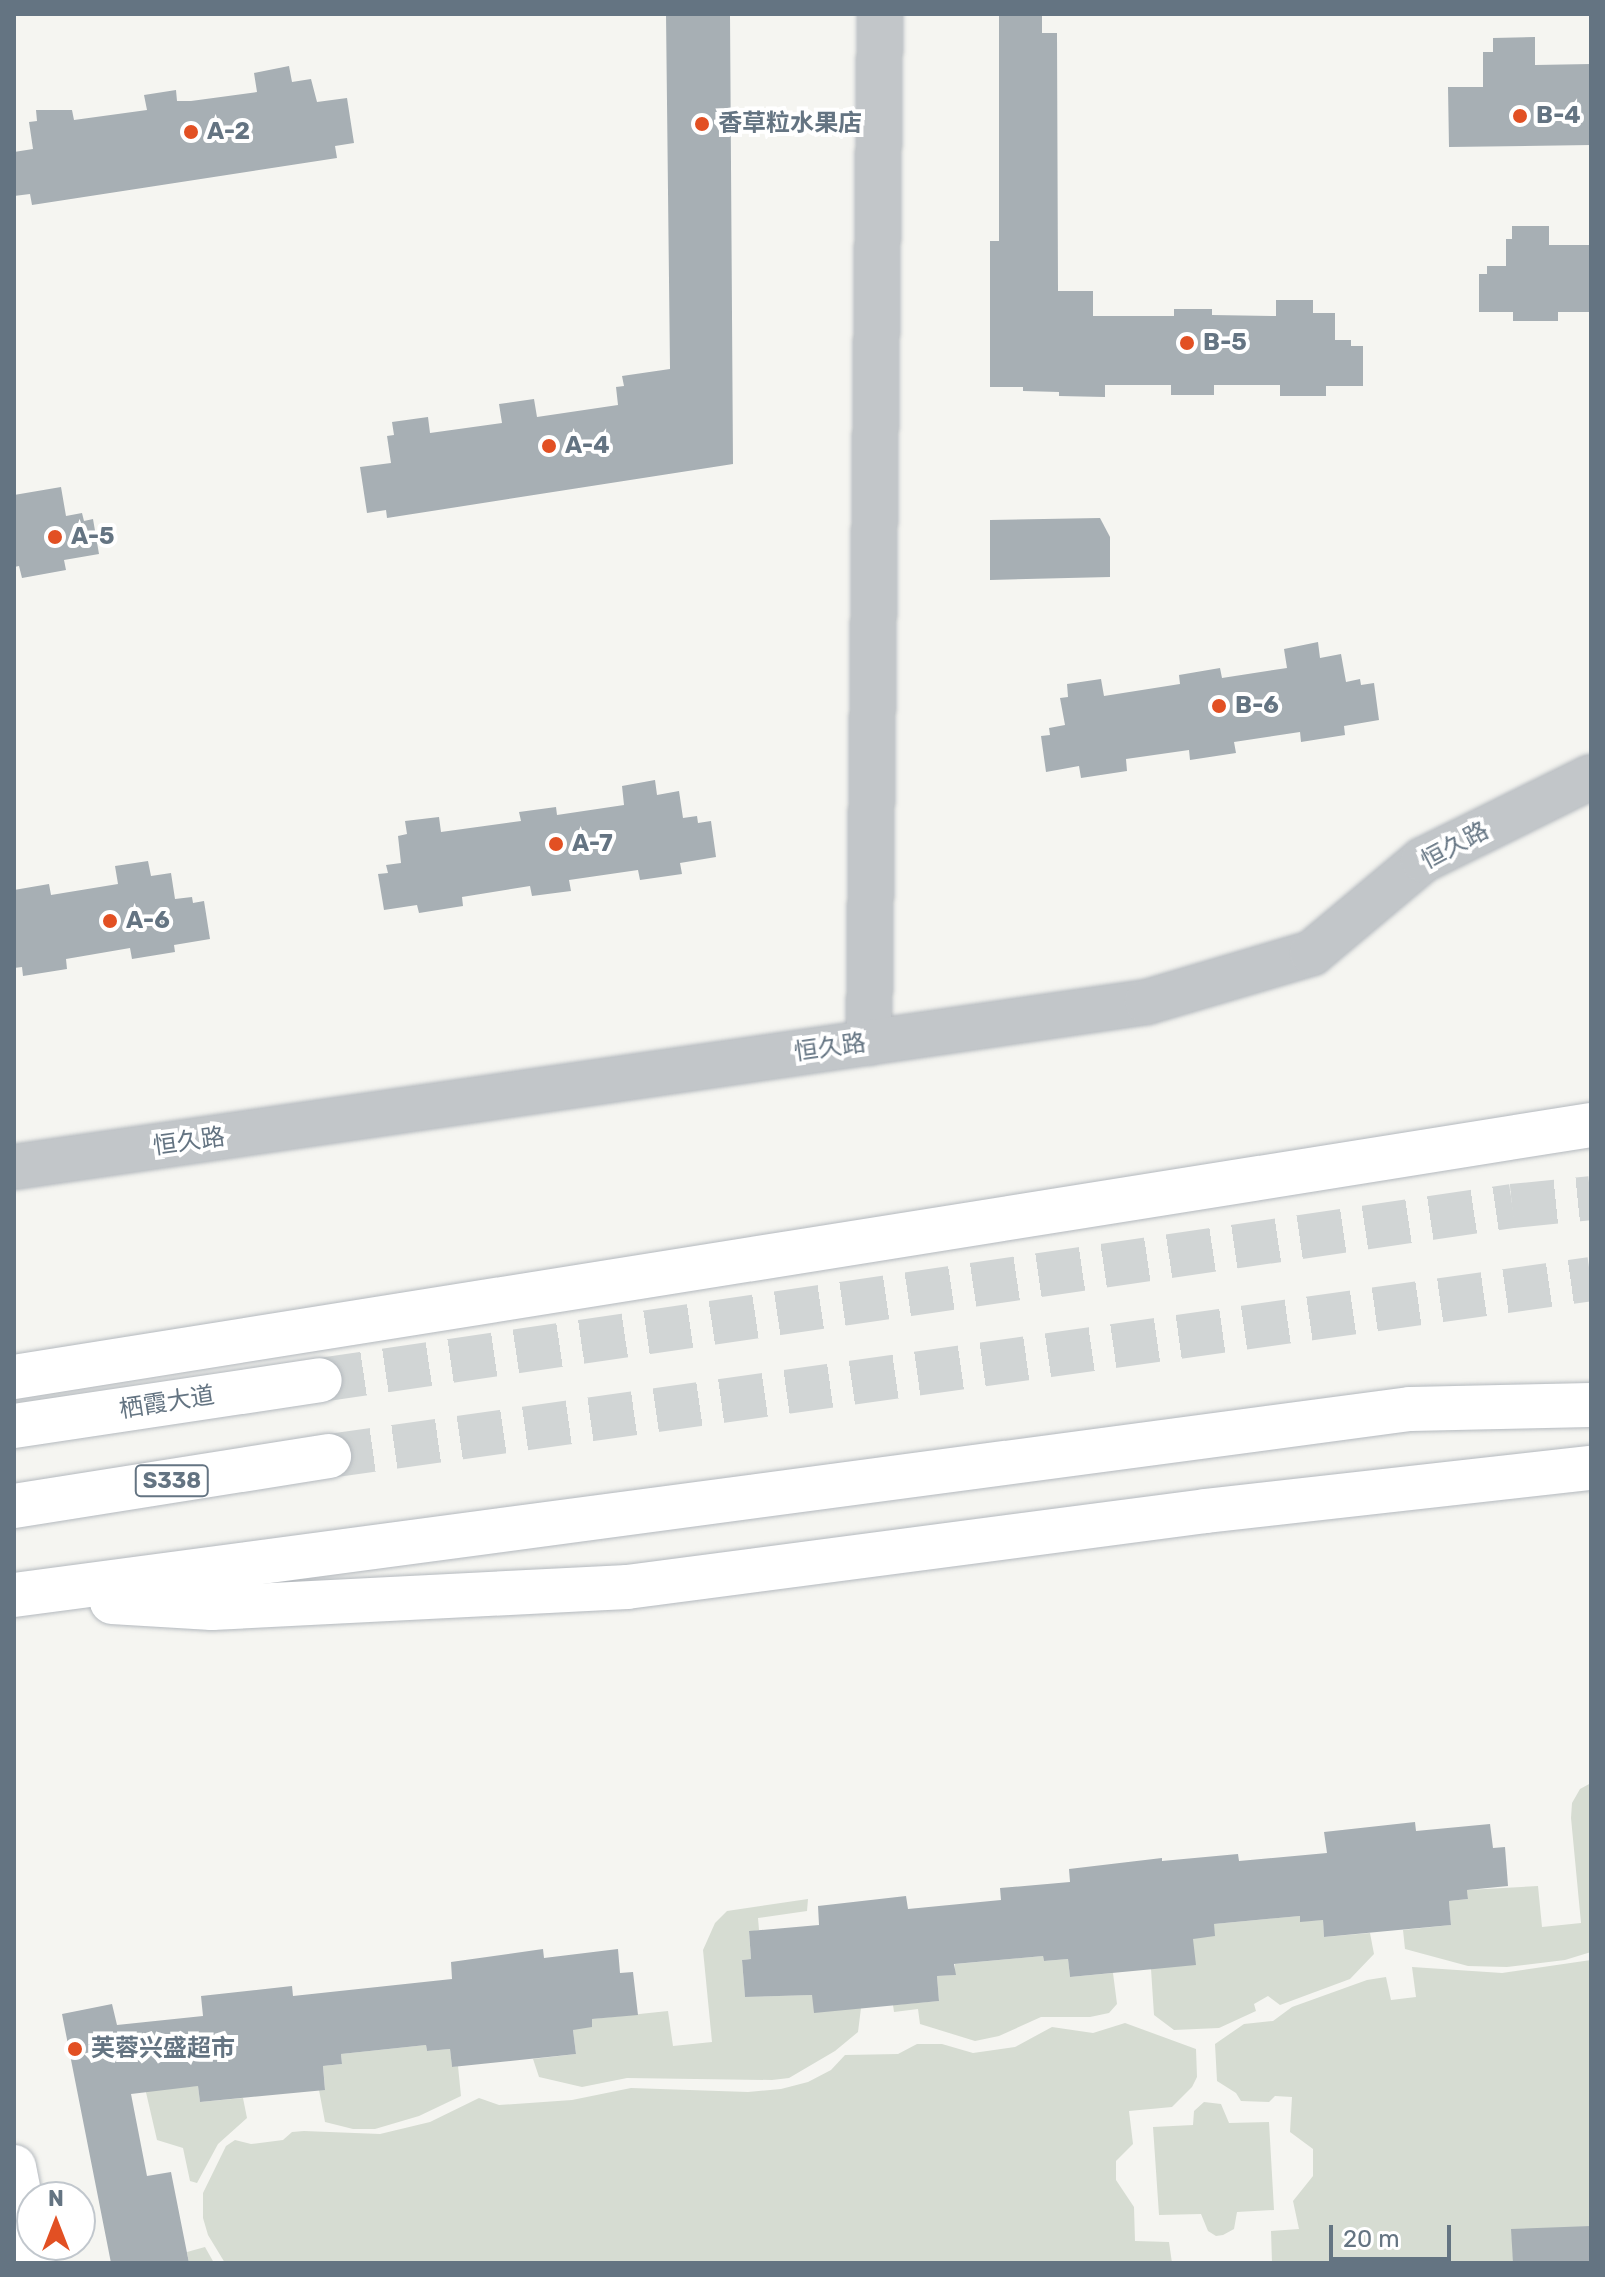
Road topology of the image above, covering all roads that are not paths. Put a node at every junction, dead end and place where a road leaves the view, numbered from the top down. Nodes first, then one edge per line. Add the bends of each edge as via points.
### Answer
1 (880, 14) edge
2 (1591, 777) edge
3 (869, 1043) junction
4 (1591, 1125) edge
5 (14, 1167) edge
6 (14, 1377) edge
7 (1591, 1378) edge
8 (320, 1380) tunnel mouth
9 (1591, 1405) edge
10 (1410, 1409) junction
11 (14, 1426) edge
12 (329, 1456) tunnel mouth
13 (1591, 1468) edge
14 (14, 1506) edge
15 (14, 1596) edge
16 (14, 2167) edge
17 (33, 2263) edge

1 - 3 street
2 - 3 street, 恒久路 via 1423,860 1312,953 1147,1002
3 - 5 street, 恒久路
4 - 6 main road
7 - 10 main road
8 - 11 main road, 栖霞大道
9 - 10 main road
10 - 15 main road
12 - 14 main road, S338
13 - 15 main road via 1206,1511 627,1587 212,1608
16 - 17 main road

